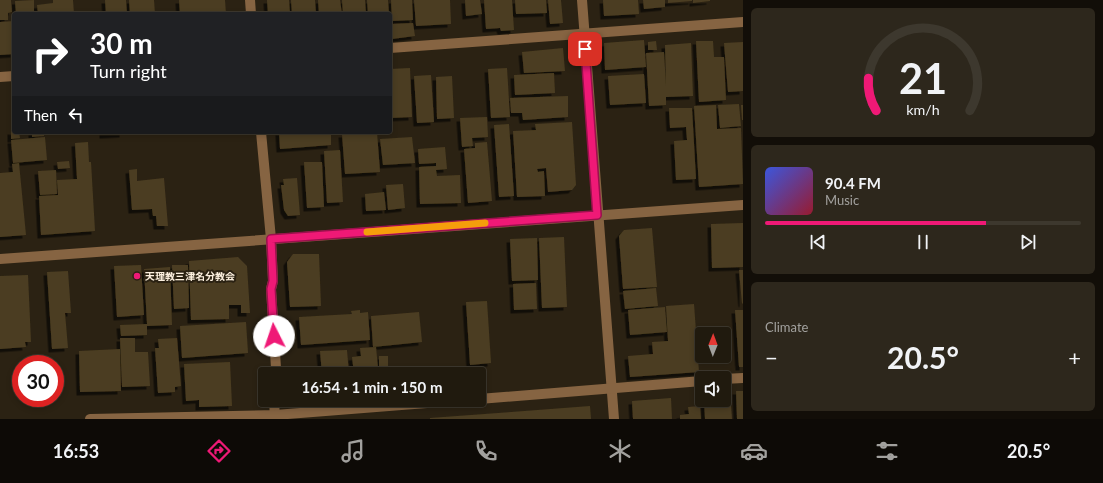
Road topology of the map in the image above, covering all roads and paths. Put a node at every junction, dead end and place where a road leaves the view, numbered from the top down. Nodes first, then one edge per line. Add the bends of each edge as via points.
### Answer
1 (250, 0) edge
2 (582, 0) edge
3 (251, 12) edge
4 (743, 22) edge
5 (584, 34) junction
6 (392, 48) edge
7 (12, 76) edge
8 (0, 77) edge
9 (261, 134) edge
10 (743, 205) edge
11 (597, 215) junction
12 (271, 239) junction
13 (0, 259) edge
14 (276, 367) edge
15 (743, 378) edge
16 (731, 379) edge
17 (695, 382) edge
18 (612, 388) junction
19 (486, 398) edge
20 (274, 407) edge
21 (387, 407) edge
22 (275, 417) edge
23 (90, 419) edge
24 (614, 419) edge

1 - 3 street
2 - 5 street
4 - 5 street
5 - 6 street
5 - 11 street
7 - 8 street
9 - 12 street
10 - 11 street
11 - 12 street
11 - 18 street
12 - 13 street
12 - 14 street
15 - 16 street
17 - 18 street
18 - 19 street
18 - 24 street
20 - 22 street
21 - 22 street
22 - 23 street

